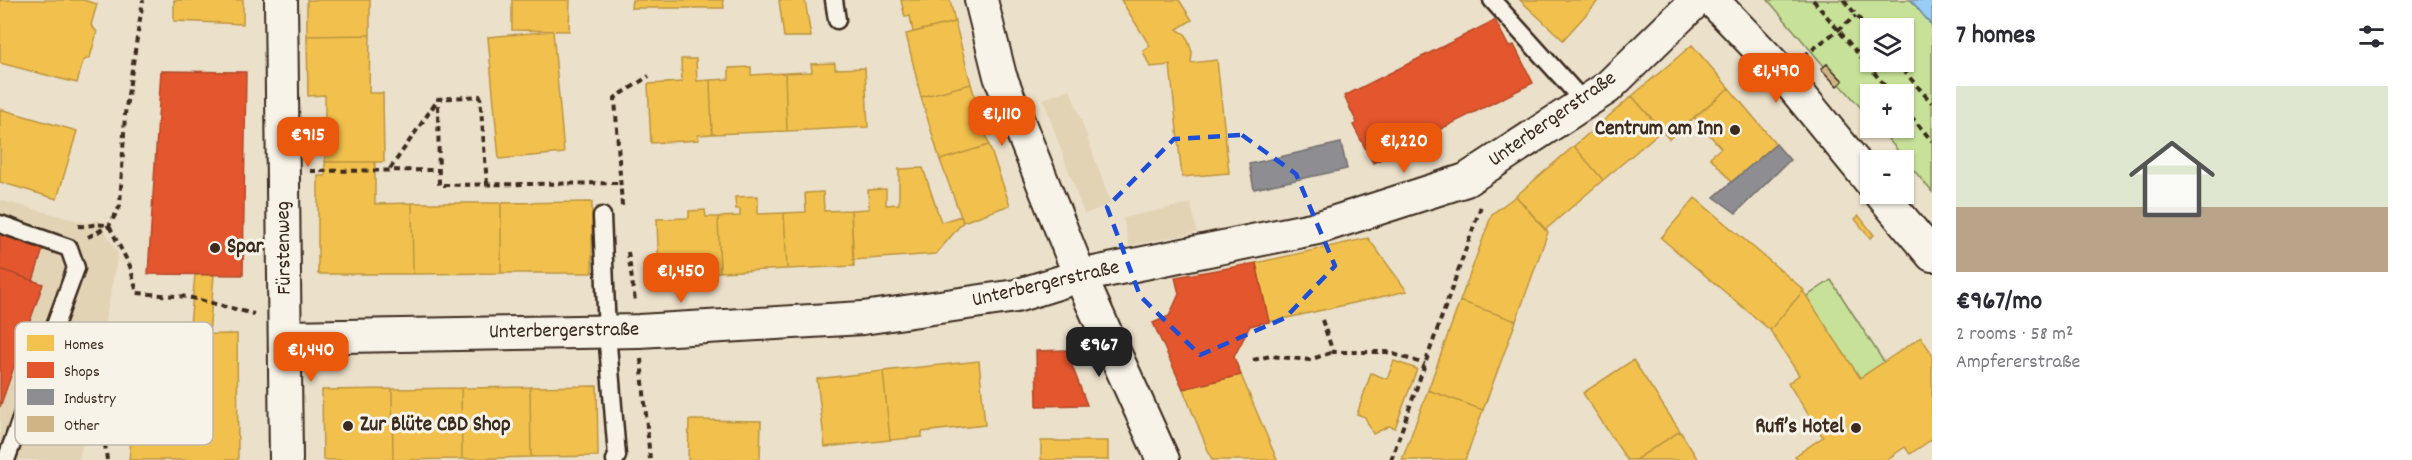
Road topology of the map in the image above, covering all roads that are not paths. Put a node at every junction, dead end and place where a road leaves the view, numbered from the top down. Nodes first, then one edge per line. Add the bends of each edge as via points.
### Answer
1 (281, 0) edge
2 (834, 0) edge
3 (981, 0) edge
4 (1492, 0) edge
5 (1697, 0) edge
6 (1712, 0) edge
7 (837, 20) dead end
8 (1584, 102) junction
9 (1860, 169) edge
10 (1889, 204) edge
11 (602, 216) dead end
12 (0, 224) edge
13 (1932, 255) edge
14 (1080, 276) junction
15 (56, 322) edge
16 (607, 332) junction
17 (286, 337) junction
18 (15, 435) edge
19 (6, 460) edge
20 (286, 460) edge
21 (615, 460) edge
22 (1164, 460) edge

1 - 17 street, Fürstenweg
2 - 7 lane
3 - 14 street via 1000,76
4 - 8 lane
5 - 8 street, Unterbergerstraße via 1607,88
6 - 9 street via 1782,73
8 - 14 street, Unterbergerstraße via 1466,180 1317,228
10 - 13 street
11 - 16 lane
12 - 15 lane via 69,248 76,268
14 - 16 street, Unterbergerstraße via 1016,296 863,318
14 - 22 street
16 - 17 street, Unterbergerstraße
16 - 21 lane
17 - 20 street, Fürstenweg
18 - 19 lane

